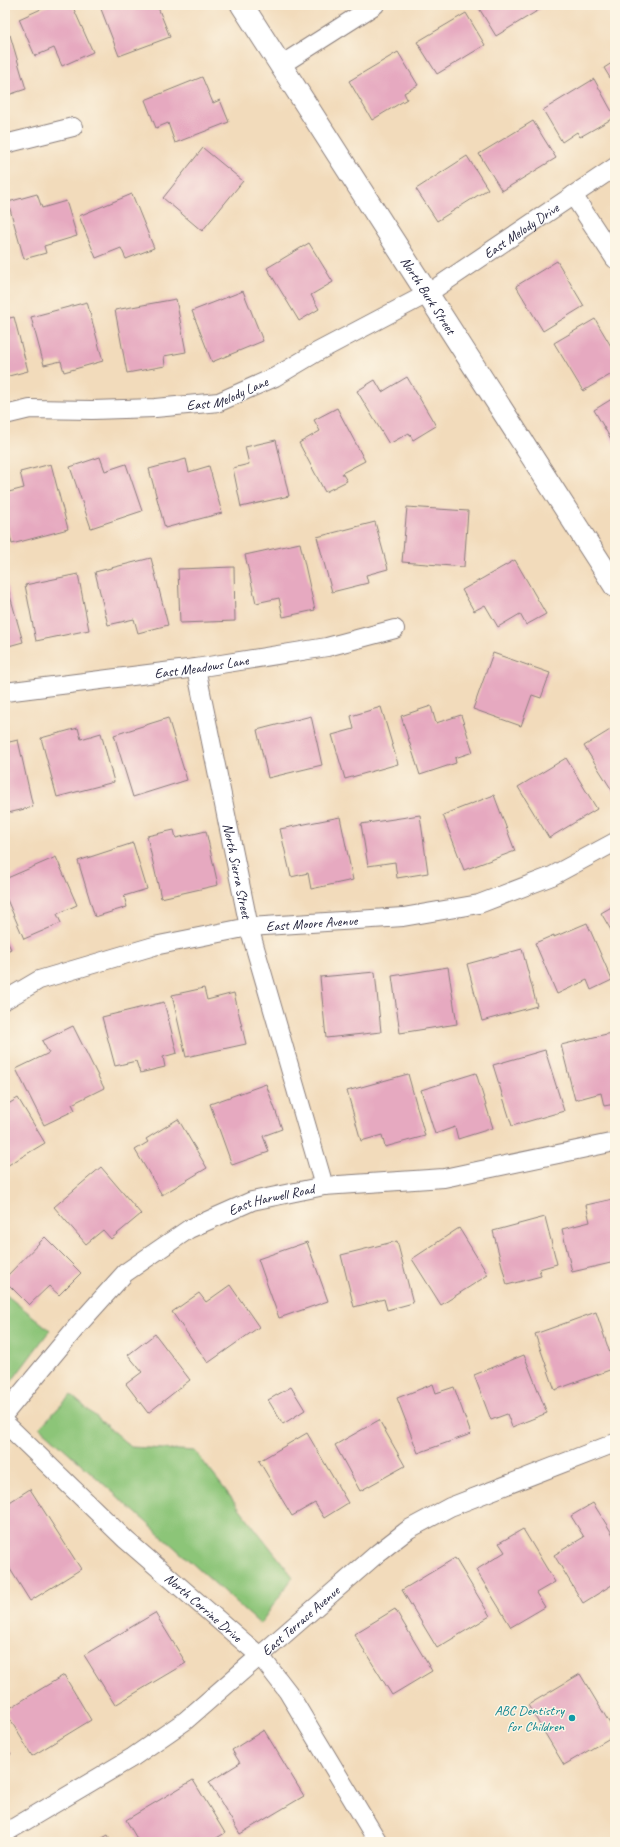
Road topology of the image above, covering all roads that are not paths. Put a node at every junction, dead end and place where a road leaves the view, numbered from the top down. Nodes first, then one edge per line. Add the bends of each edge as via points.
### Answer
1 (242, 5) edge
2 (375, 5) edge
3 (281, 65) junction
4 (73, 127) dead end
5 (5, 144) edge
6 (615, 167) edge
7 (573, 195) junction
8 (615, 259) edge
9 (427, 294) junction
10 (5, 415) edge
11 (615, 586) edge
12 (395, 629) dead end
13 (196, 668) junction
14 (5, 692) edge
15 (615, 842) edge
16 (249, 927) junction
17 (5, 1000) edge
18 (615, 1142) edge
19 (324, 1186) junction
20 (5, 1414) edge
21 (5, 1423) edge
22 (615, 1443) edge
23 (261, 1657) junction
24 (5, 1833) edge
25 (378, 1842) edge

1 - 3 street, North Burk Street
2 - 3 street
3 - 9 street, North Burk Street
4 - 5 street
6 - 7 street, East Melody Drive
7 - 8 street
7 - 9 street, East Melody Drive
9 - 10 street, East Melody Lane via 275,377 219,402 155,408 30,409
9 - 11 street, North Burk Street
12 - 13 street, East Meadows Lane via 327,647
13 - 14 street, East Meadows Lane
13 - 16 street, North Sierra Street
15 - 16 street, East Moore Avenue via 552,876 479,904 403,918
16 - 17 street, East Moore Avenue via 154,946 39,980
16 - 19 street, North Sierra Street
18 - 19 street, East Harwell Road via 444,1178
19 - 20 street, East Harwell Road via 252,1201 189,1229 125,1273 78,1324
21 - 23 street, North Corrine Drive via 126,1540
22 - 23 street, East Terrace Avenue via 450,1507 409,1529 378,1553
23 - 24 street, East Terrace Avenue via 186,1721 133,1758
23 - 25 street, North Corrine Drive via 288,1692

